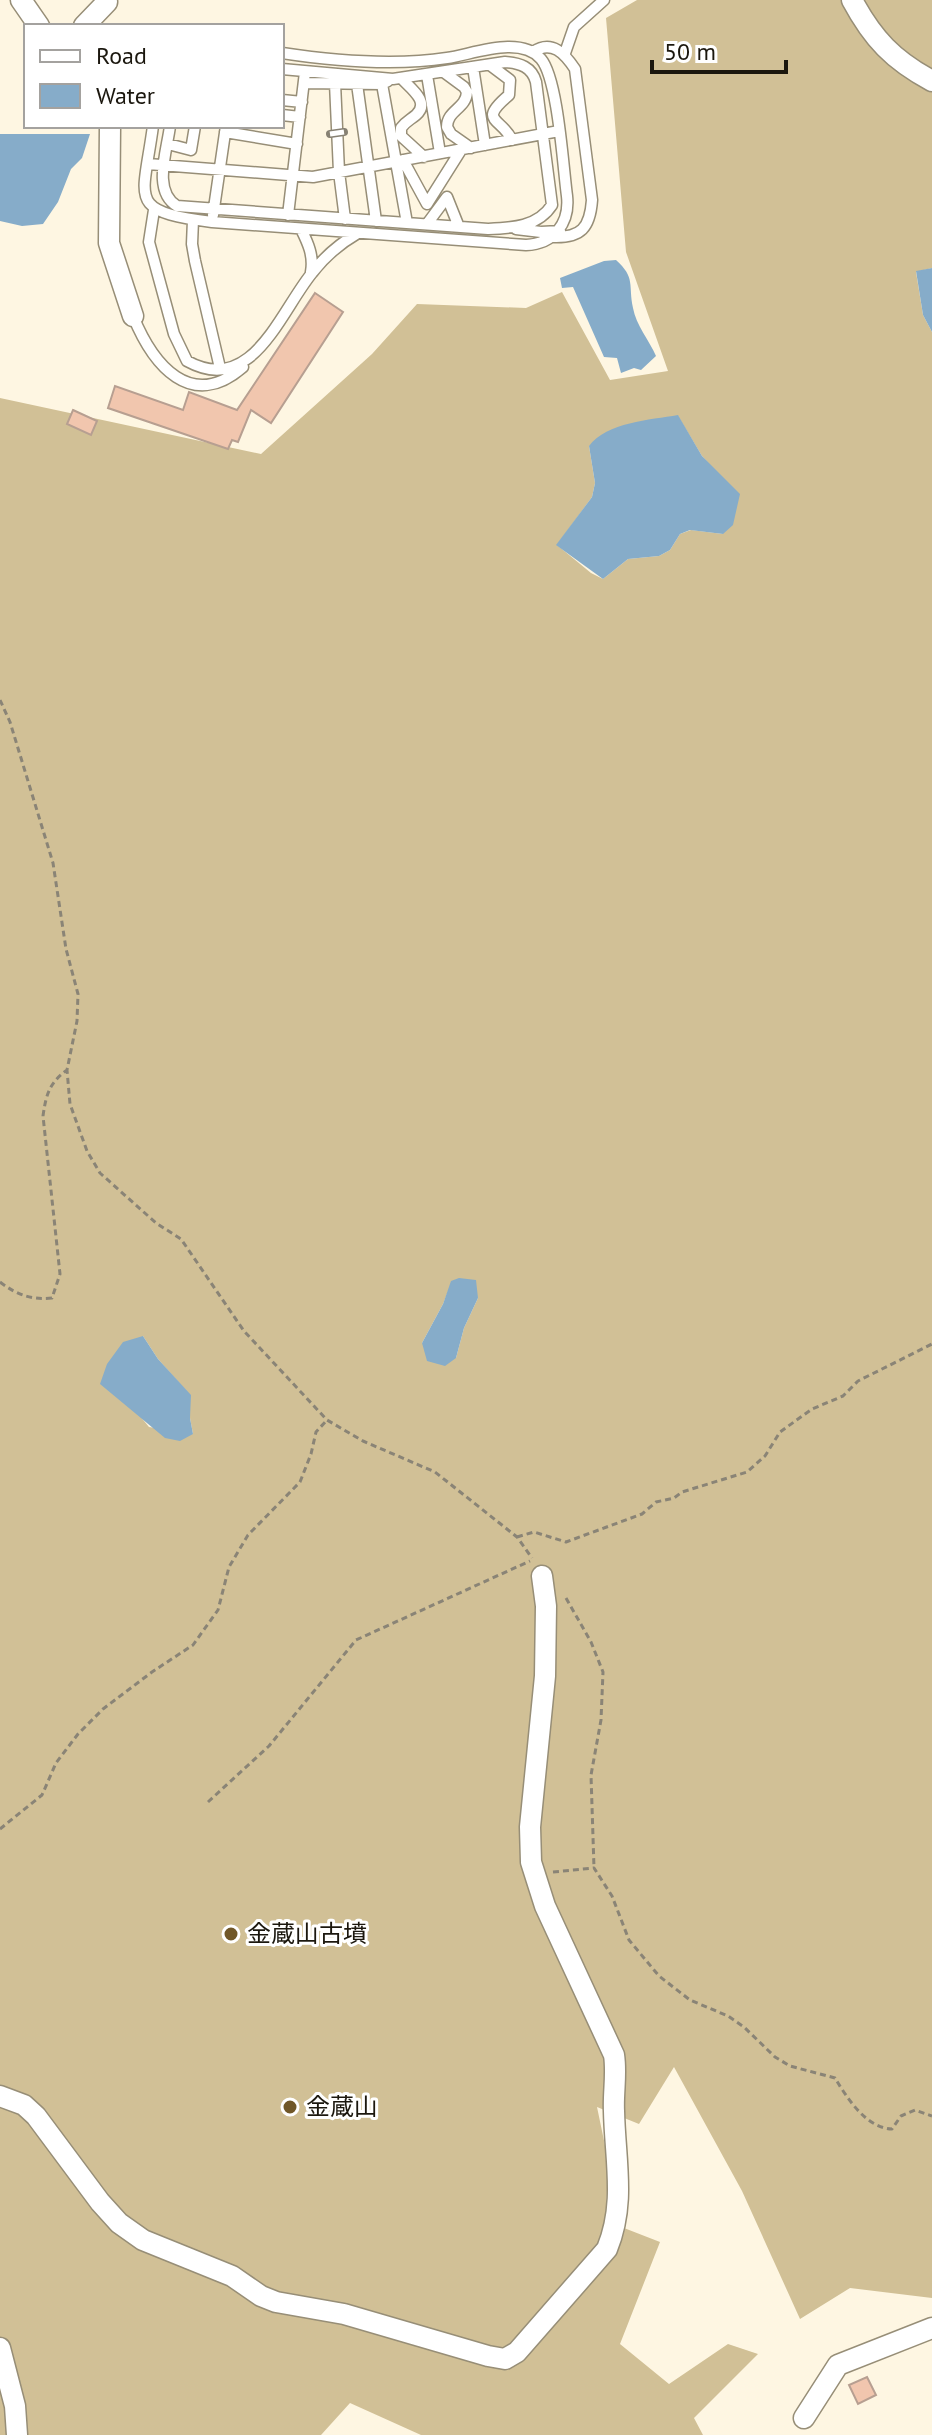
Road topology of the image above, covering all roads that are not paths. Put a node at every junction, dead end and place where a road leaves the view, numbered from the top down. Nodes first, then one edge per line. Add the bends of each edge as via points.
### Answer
1 (21, 0) edge
2 (604, 0) edge
3 (852, 0) edge
4 (107, 1) edge
5 (38, 24) edge
6 (86, 24) edge
7 (110, 24) edge
8 (533, 52) junction
9 (284, 53) edge
10 (565, 53) junction
11 (490, 65) junction
12 (473, 67) junction
13 (284, 70) edge
14 (445, 73) junction
15 (427, 75) junction
16 (305, 78) junction
17 (397, 78) junction
18 (932, 81) edge
19 (335, 83) junction
20 (357, 84) junction
21 (382, 84) junction
22 (284, 100) edge
23 (302, 102) junction
24 (284, 115) edge
25 (300, 117) junction
26 (110, 128) edge
27 (153, 128) edge
28 (170, 128) edge
29 (195, 128) edge
30 (226, 129) edge
31 (559, 131) junction
32 (544, 135) junction
33 (512, 140) junction
34 (168, 144) junction
35 (297, 144) junction
36 (485, 145) junction
37 (466, 149) junction
38 (440, 153) junction
39 (424, 157) junction
40 (399, 161) junction
41 (148, 164) junction
42 (165, 166) junction
43 (368, 167) junction
44 (219, 170) junction
45 (339, 172) junction
46 (293, 177) junction
47 (154, 210) junction
48 (213, 210) junction
49 (288, 215) junction
50 (345, 219) junction
51 (193, 220) junction
52 (376, 221) junction
53 (212, 222) junction
54 (407, 223) junction
55 (427, 224) junction
56 (459, 227) junction
57 (506, 228) junction
58 (301, 229) junction
59 (358, 233) junction
60 (556, 234) junction
61 (310, 274) junction
62 (133, 316) joint
63 (254, 356) junction
64 (220, 368) junction
65 (539, 1575) road end
66 (0, 2096) edge
67 (932, 2328) edge
68 (0, 2348) edge
69 (804, 2418) dead end
70 (17, 2435) edge

1 - 5 street
2 - 10 lane via 574,27
3 - 18 street via 877,41
4 - 6 street
4 - 7 street
8 - 9 lane via 516,47 388,61
8 - 10 lane via 540,47
8 - 31 lane via 550,77
10 - 60 lane via 575,69 592,200 591,215 581,231 572,237
11 - 12 lane
11 - 32 lane via 515,62 534,75
11 - 33 lane via 510,80 509,95 493,112
12 - 14 lane
12 - 36 lane
13 - 16 lane
14 - 15 lane
14 - 37 lane via 467,92 447,127
15 - 17 lane
15 - 38 lane
16 - 17 lane
16 - 19 lane
16 - 23 lane
17 - 21 lane
17 - 39 lane via 419,96 420,110 401,128 401,136
19 - 20 lane
19 - 45 lane
20 - 21 lane
20 - 43 lane
21 - 40 lane
22 - 23 lane
23 - 25 lane
24 - 25 lane
25 - 35 lane
26 - 62 street via 109,243
27 - 41 lane
28 - 34 lane
29 - 34 lane via 191,150
30 - 35 lane
30 - 44 lane
31 - 32 lane
31 - 60 lane via 568,205
32 - 33 lane
32 - 57 lane via 552,205 537,220
33 - 36 lane
34 - 42 lane
35 - 46 lane
36 - 37 lane
37 - 38 lane
37 - 40 lane via 427,204
38 - 39 lane
39 - 40 lane
40 - 43 lane
40 - 54 lane
41 - 42 lane
41 - 47 lane via 144,193
42 - 44 lane
42 - 48 lane via 163,185 169,201
43 - 45 lane
43 - 52 lane
44 - 46 lane
44 - 48 lane
45 - 46 lane
45 - 50 lane
46 - 49 lane
47 - 51 lane
47 - 64 lane via 149,242 179,349 198,367
48 - 49 lane
48 - 53 lane
49 - 50 lane
50 - 52 lane
51 - 53 lane
51 - 64 lane via 195,261
52 - 54 lane
53 - 58 lane
54 - 55 lane
55 - 56 lane
55 - 56 lane via 447,197
56 - 57 lane
57 - 60 lane
58 - 59 lane
58 - 61 lane via 312,262
59 - 60 lane via 526,245
59 - 61 lane via 337,245
61 - 63 lane
62 - 63 lane via 159,363 194,385 217,384
63 - 64 lane
65 - 66 street via 546,1606 545,1676 531,1862 545,1906 614,2055 619,2207 607,2249 517,2352 505,2359 344,2314 276,2302 232,2276 143,2240 100,2202 30,2111
67 - 69 street via 838,2365
68 - 70 street

